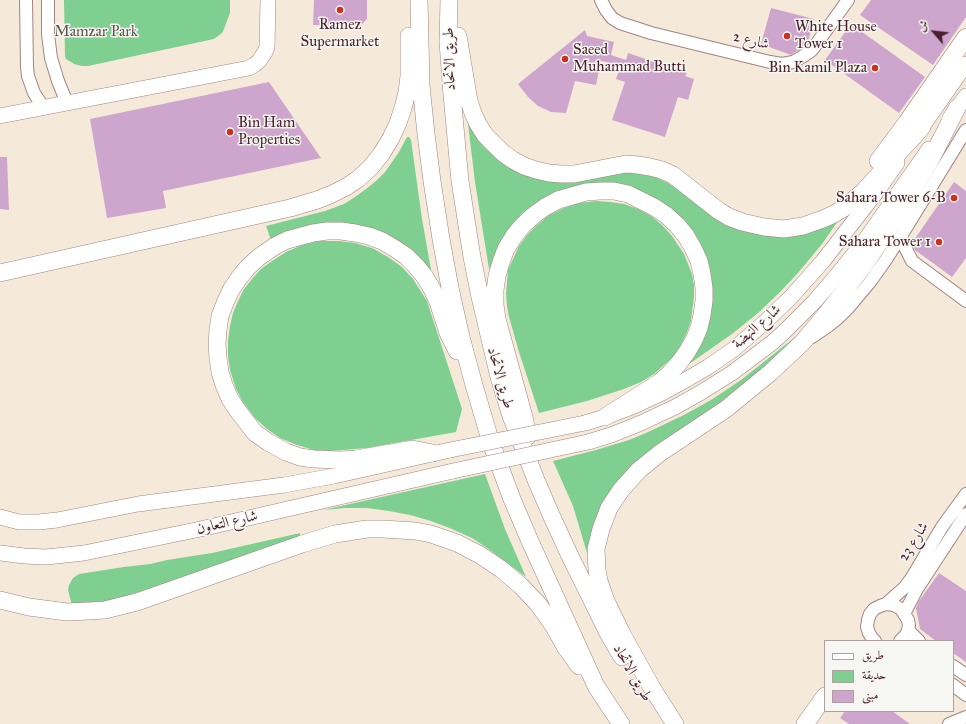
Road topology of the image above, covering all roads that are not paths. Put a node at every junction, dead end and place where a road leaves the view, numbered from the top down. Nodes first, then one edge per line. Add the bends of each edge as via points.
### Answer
1 (26, 0) edge
2 (48, 0) edge
3 (268, 0) edge
4 (410, 0) edge
5 (419, 0) edge
6 (450, 0) edge
7 (601, 0) edge
8 (848, 0) edge
9 (966, 37) edge
10 (966, 64) edge
11 (962, 102) edge
12 (67, 103) junction
13 (43, 107) junction
14 (0, 116) edge
15 (922, 127) junction
16 (966, 130) edge
17 (776, 228) junction
18 (901, 236) junction
19 (885, 261) junction
20 (912, 261) junction
21 (0, 273) edge
22 (966, 302) edge
23 (802, 343) junction
24 (474, 385) junction
25 (605, 417) junction
26 (450, 450) joint
27 (432, 453) junction
28 (453, 471) joint
29 (536, 480) junction
30 (966, 494) edge
31 (966, 514) edge
32 (0, 518) edge
33 (0, 553) edge
34 (0, 600) edge
35 (886, 604) junction
36 (904, 614) junction
37 (908, 630) junction
38 (874, 640) edge
39 (901, 640) edge
40 (918, 640) edge
41 (954, 667) edge
42 (966, 675) edge
43 (596, 686) junction
44 (954, 686) edge
45 (966, 695) edge
46 (824, 697) edge
47 (949, 712) edge
48 (966, 717) edge
49 (621, 724) edge
50 (662, 724) edge
51 (675, 724) edge
52 (805, 724) edge
53 (949, 724) edge

1 - 13 street via 28,76
2 - 12 street via 51,58
3 - 12 main road via 267,47 263,57 254,65 242,70
4 - 21 highway via 407,92 398,124 372,167 346,187 297,206
5 - 24 highway, طريق الاتحاد via 421,85 440,238
6 - 17 highway via 473,113 485,135 513,160 536,170 561,174 626,164 662,170 673,175 729,217 752,225
6 - 29 highway, طريق الاتحاد via 448,42 455,138 472,258 499,377
7 - 8 street, شارع 2 via 612,18 620,23 651,33 782,64 793,62 812,50
9 - 17 highway via 862,181 829,206 787,221
10 - 15 main road, شارع النهضة
11 - 23 highway via 930,161 870,258
11 - 28 main road, شارع النهضة, bridge via 865,240 838,274 786,330 732,373 676,407 611,435
12 - 13 main road
13 - 14 main road
15 - 17 highway via 863,192 844,208 813,223 793,228
15 - 25 main road, شارع النهضة via 828,255 764,323 734,349 684,382
16 - 18 street
18 - 19 street
18 - 20 street
19 - 20 street
19 - 23 street via 844,312 823,330
20 - 22 street
23 - 51 highway via 726,409 639,470 609,508 601,529 596,550 597,570 606,601 652,688
24 - 27 highway via 450,338 438,302 425,277 406,256 382,241 341,231 313,233 275,246 259,257 238,278 220,316 218,358 224,386 230,399 255,433 286,452 314,459 356,459 408,450
24 - 43 highway, طريق الاتحاد via 491,443 512,499
25 - 26 main road, شارع النهضة, bridge
25 - 29 highway via 660,382 679,363 688,352 699,328 704,301 699,261 686,236 666,215 654,207 628,194 614,191 586,192 558,200 545,207 514,236 506,249 497,276 497,319 524,417
26 - 27 main road, شارع التعاون
27 - 32 main road, شارع التعاون via 359,471 284,485 138,504 57,520 19,522
28 - 33 main road, شارع التعاون via 84,553 46,557
29 - 50 highway, طريق الاتحاد via 609,634
30 - 35 street, شارع 23 via 942,527 911,579
31 - 36 street, شارع 23 via 917,589
34 - 43 highway via 67,612 105,610 137,602 335,534 378,529 415,531 457,543 501,569 521,586 538,604 572,658
35 - 36 street via 894,605
35 - 38 street, شارع 23 via 874,609 870,614 867,627
36 - 37 street via 908,620
37 - 39 street
37 - 40 street
41 - 42 street
43 - 49 highway, طريق الاتحاد
44 - 45 street
46 - 52 highway
47 - 53 street
48 - 53 street

